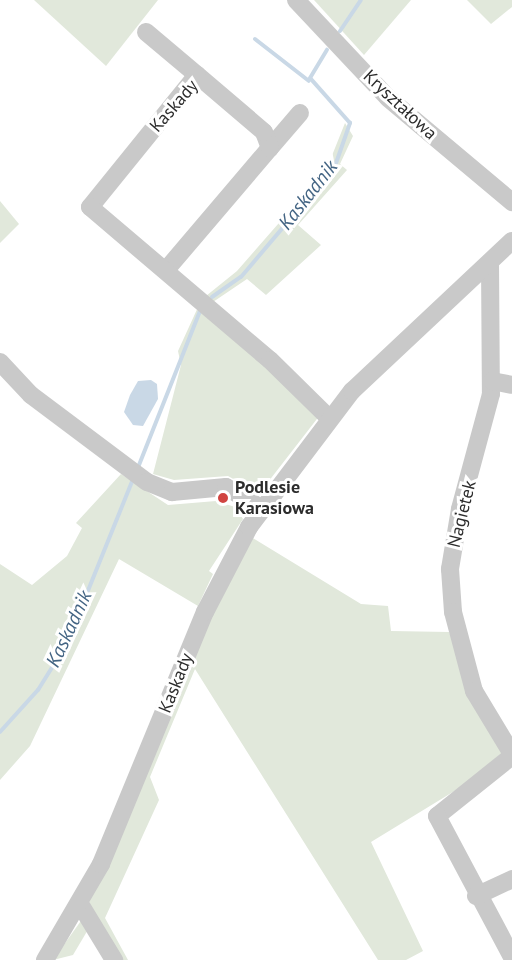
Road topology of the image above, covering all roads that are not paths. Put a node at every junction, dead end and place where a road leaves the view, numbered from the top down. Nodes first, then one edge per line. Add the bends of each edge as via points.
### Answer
1 (296, 0) edge
2 (146, 32) dead end
3 (196, 75) junction
4 (300, 113) dead end
5 (270, 148) junction
6 (512, 202) edge
7 (512, 240) edge
8 (490, 262) junction
9 (166, 270) junction
10 (0, 362) edge
11 (492, 381) junction
12 (512, 385) edge
13 (329, 418) junction
14 (261, 508) junction
15 (512, 755) edge
16 (512, 879) edge
17 (476, 896) junction
18 (80, 904) junction
19 (511, 954) edge
20 (45, 960) edge
21 (114, 960) edge

1 - 6 street, Kryształowa via 388,98
2 - 3 street
3 - 5 street, Kaskady via 264,132
3 - 9 street, Kaskady via 84,201
4 - 5 street
5 - 9 street
7 - 8 street, Kaskady
8 - 11 street, Nagietek
8 - 13 street, Kaskady
9 - 13 street, Kaskady
10 - 14 street via 31,395 147,482 172,492 226,487
11 - 12 street
11 - 15 street, Nagietek via 450,569 453,612 474,691
13 - 14 street, Kaskady
14 - 18 street, Kaskady via 205,612
15 - 17 street, Nagietek via 437,816
16 - 17 street
17 - 19 street, Nagietek
18 - 20 street, Kaskady
18 - 21 street

